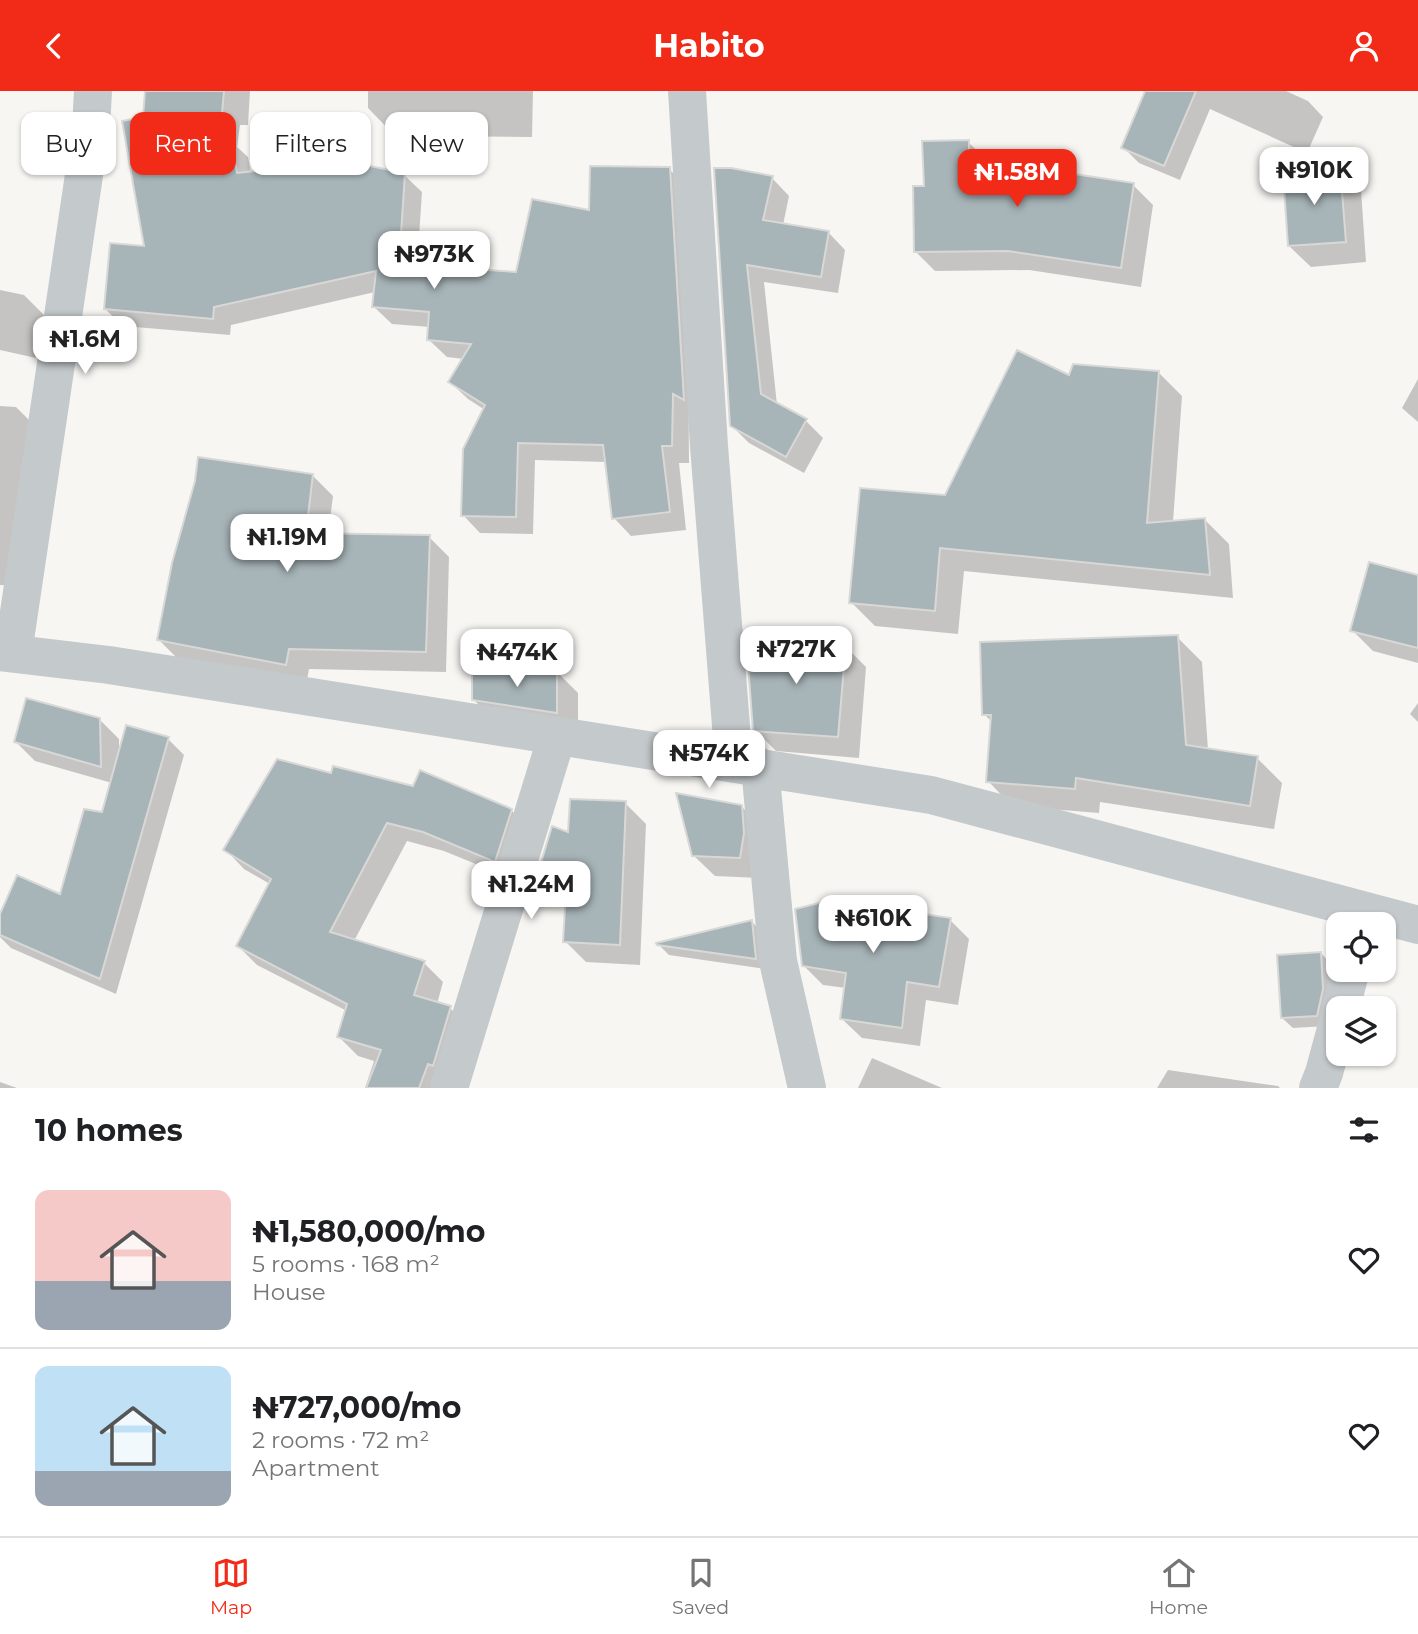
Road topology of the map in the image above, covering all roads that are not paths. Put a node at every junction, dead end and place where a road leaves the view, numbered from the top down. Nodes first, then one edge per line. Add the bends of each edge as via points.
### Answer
1 (93, 91) edge
2 (687, 91) edge
3 (6, 653) edge
4 (556, 736) junction
5 (747, 766) junction
6 (1344, 912) edge
7 (1396, 922) edge
8 (1418, 925) edge
9 (1326, 1066) edge
10 (449, 1088) edge
11 (807, 1088) edge
12 (1318, 1088) edge

1 - 3 street via 91,128
2 - 5 street via 709,446
3 - 4 street
4 - 5 street
4 - 10 street
5 - 6 street via 931,795
5 - 11 street via 778,961
7 - 8 street
9 - 12 street

